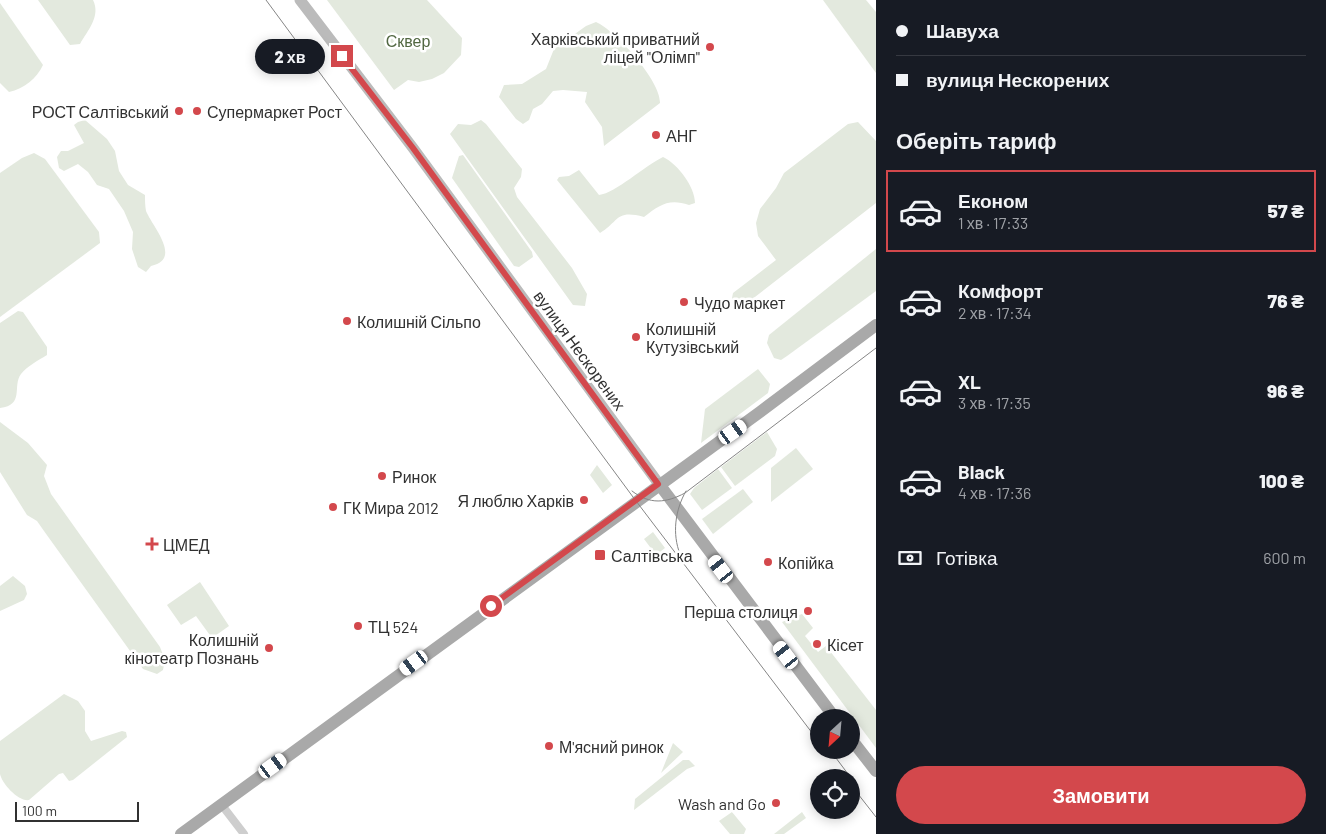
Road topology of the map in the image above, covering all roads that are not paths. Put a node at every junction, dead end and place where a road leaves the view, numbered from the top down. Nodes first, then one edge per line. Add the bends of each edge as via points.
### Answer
1 (300, 0) edge
2 (876, 325) edge
3 (658, 484) junction
4 (828, 709) edge
5 (860, 751) edge
6 (876, 771) edge
7 (221, 804) junction
8 (181, 834) edge
9 (244, 834) edge

1 - 3 main road, вулиця Нескорених via 413,148
2 - 3 main road
3 - 4 main road, вулиця Нескорених
3 - 7 main road
5 - 6 main road
7 - 8 main road
7 - 9 street

